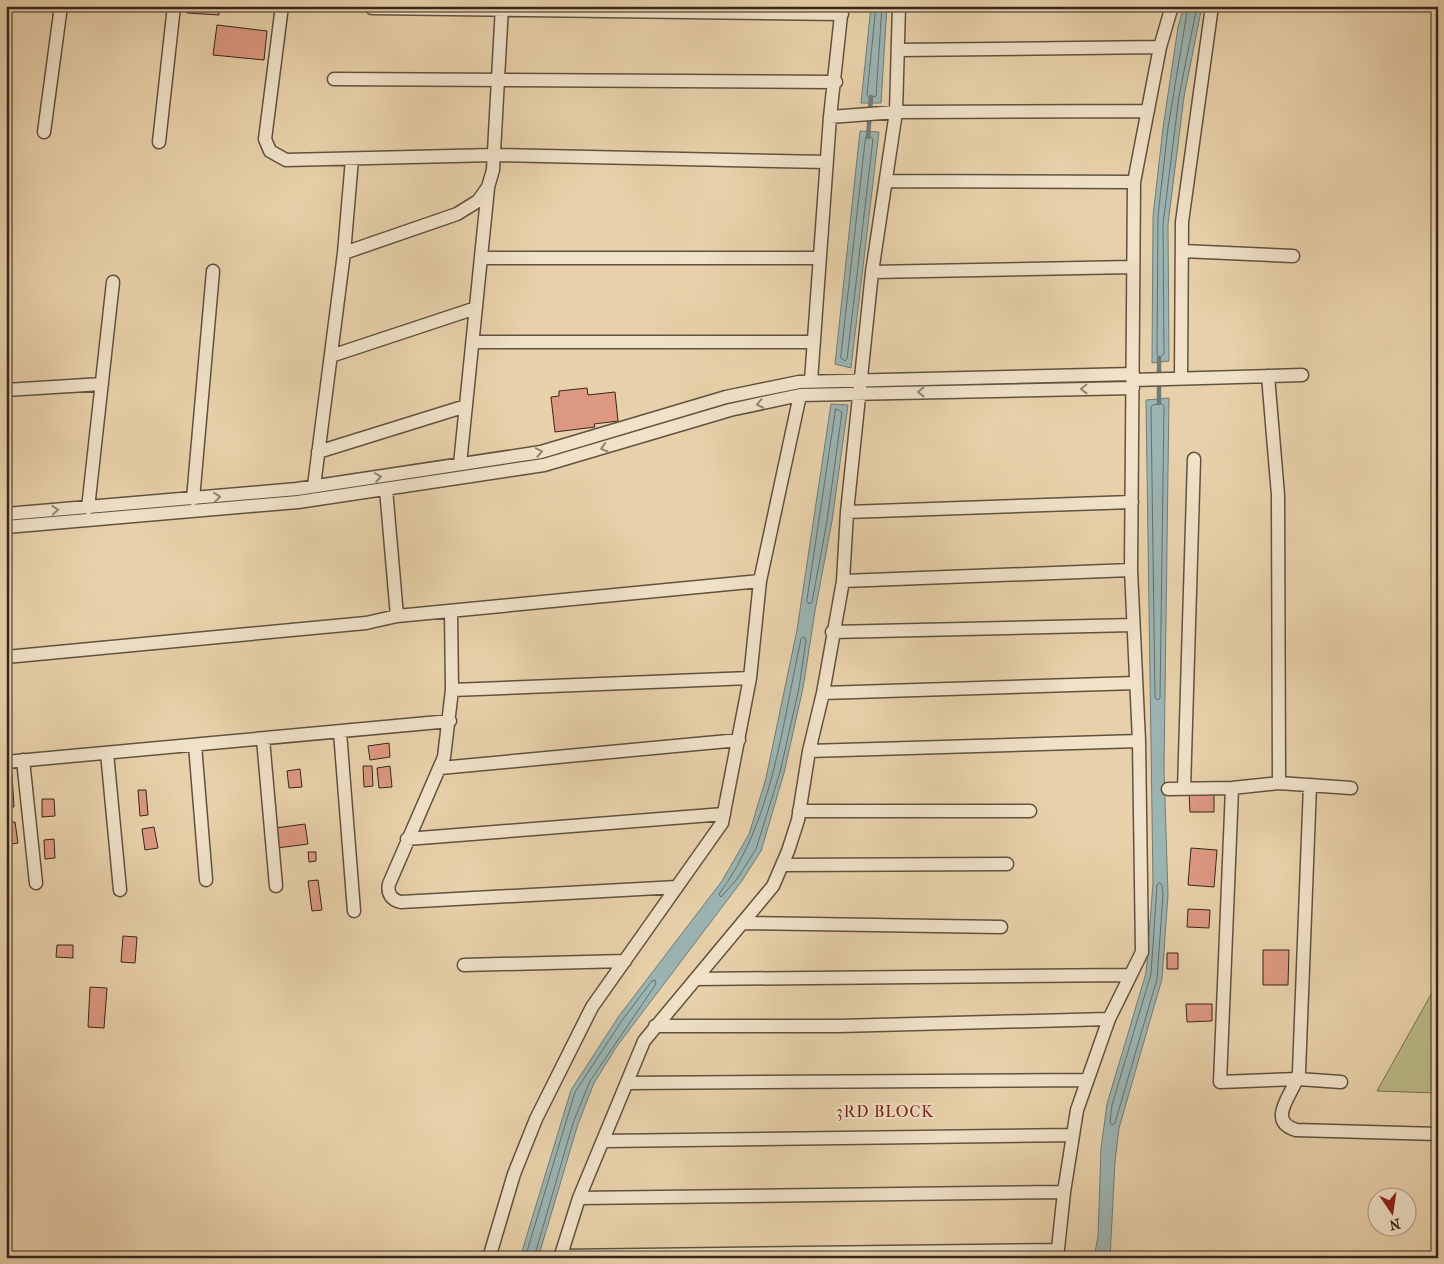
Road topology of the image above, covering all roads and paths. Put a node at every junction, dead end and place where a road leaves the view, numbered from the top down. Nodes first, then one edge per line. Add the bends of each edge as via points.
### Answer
1 (61, 6) edge
2 (174, 6) edge
3 (282, 6) edge
4 (899, 6) edge
5 (1172, 6) edge
6 (1212, 6) edge
7 (372, 8) dead end
8 (502, 8) edge
9 (842, 10) edge
10 (1160, 47) junction
11 (898, 50) junction
12 (334, 79) dead end
13 (836, 82) junction
14 (896, 112) junction
15 (1148, 112) junction
16 (830, 117) junction
17 (44, 132) dead end
18 (159, 142) dead end
19 (494, 155) junction
20 (352, 158) junction
21 (827, 162) junction
22 (886, 181) junction
23 (1134, 182) junction
24 (488, 188) junction
25 (1182, 251) junction
26 (344, 253) junction
27 (1293, 256) dead end
28 (481, 258) junction
29 (820, 258) junction
30 (1132, 267) junction
31 (213, 271) dead end
32 (872, 272) junction
33 (113, 282) dead end
34 (476, 308) junction
35 (473, 342) junction
36 (814, 342) junction
37 (331, 356) junction
38 (1302, 375) dead end
39 (1268, 376) junction
40 (1176, 378) junction
41 (860, 380) junction
42 (811, 381) junction
43 (1133, 381) junction
44 (102, 384) junction
45 (6, 390) edge
46 (859, 394) junction
47 (800, 395) junction
48 (466, 406) junction
49 (318, 452) junction
50 (1194, 459) dead end
51 (460, 464) junction
52 (314, 486) junction
53 (386, 489) junction
54 (193, 499) junction
55 (1132, 502) junction
56 (88, 508) junction
57 (847, 512) junction
58 (6, 514) edge
59 (6, 527) edge
60 (1131, 570) junction
61 (760, 581) junction
62 (843, 581) junction
63 (451, 612) junction
64 (397, 616) junction
65 (1133, 625) junction
66 (832, 632) junction
67 (6, 657) edge
68 (750, 678) junction
69 (1136, 683) junction
70 (452, 690) junction
71 (823, 693) junction
72 (450, 721) junction
73 (340, 732) junction
74 (263, 739) junction
75 (738, 740) junction
76 (1139, 741) junction
77 (195, 745) junction
78 (808, 751) junction
79 (107, 753) junction
80 (23, 760) junction
81 (6, 762) edge
82 (440, 768) junction
83 (1279, 783) junction
84 (1310, 785) junction
85 (1232, 788) junction
86 (1351, 788) dead end
87 (1168, 789) dead end
88 (1184, 789) junction
89 (799, 811) junction
90 (1030, 811) dead end
91 (724, 814) junction
92 (408, 839) junction
93 (1007, 864) dead end
94 (782, 865) junction
95 (206, 880) dead end
96 (36, 883) dead end
97 (276, 886) dead end
98 (677, 887) junction
99 (120, 890) dead end
100 (354, 911) dead end
101 (742, 923) junction
102 (1001, 927) dead end
103 (625, 962) junction
104 (464, 965) dead end
105 (1130, 975) junction
106 (696, 979) junction
107 (1109, 1019) junction
108 (655, 1026) junction
109 (1298, 1079) junction
110 (1086, 1080) junction
111 (1341, 1082) dead end
112 (627, 1083) junction
113 (1438, 1134) edge
114 (1073, 1135) junction
115 (604, 1141) junction
116 (1064, 1192) junction
117 (579, 1198) junction
118 (1057, 1254) edge
119 (560, 1257) edge
120 (489, 1258) edge

1 - 17 street
2 - 18 street
3 - 20 street via 266,125 265,139 270,151 286,160
4 - 11 street
5 - 10 street
6 - 25 street via 1182,222
7 - 8 street
8 - 9 street
8 - 19 street
9 - 13 street
10 - 11 street
10 - 15 street
11 - 14 street
12 - 13 street
13 - 16 street
14 - 15 street
14 - 16 street
14 - 22 street
15 - 23 street
16 - 21 street
19 - 20 street
19 - 21 street
19 - 24 street
20 - 26 street
21 - 29 street
22 - 23 street
22 - 32 street
23 - 30 street
24 - 26 street via 478,201 457,214
24 - 28 street
25 - 27 street
25 - 40 street
26 - 37 street
28 - 29 street
28 - 34 street
29 - 36 street
30 - 32 street
30 - 43 street
31 - 54 street
32 - 41 street
33 - 44 street
34 - 35 street
34 - 37 street
35 - 36 street
35 - 48 street
36 - 42 street
37 - 49 street
38 - 39 street
39 - 40 street
39 - 83 street via 1278,495
40 - 43 street
41 - 42 street
41 - 43 street
41 - 46 street
51 -> 42 street via 541,452 726,397
43 -> 46 street
43 - 55 street
44 - 45 street
44 - 56 street
46 - 47 street
46 - 57 street
47 -> 53 street via 730,410 544,465
47 - 61 street
48 - 49 street
48 - 51 street
49 - 52 street
50 - 88 street
52 -> 51 street
54 -> 52 street
53 - 59 street via 289,503
53 - 64 street
54 - 56 street
55 - 57 street
55 - 60 street
58 -> 56 street
57 - 62 street
60 - 62 street
60 - 65 street
61 - 63 street
61 - 68 street
62 - 66 street
63 - 64 street
63 - 70 street
64 - 67 street via 366,623
65 - 66 street
65 - 69 street
66 - 71 street
68 - 70 street
68 - 75 street
69 - 71 street
69 - 76 street
70 - 72 street
71 - 78 street
72 - 73 street
72 - 82 street
73 - 74 street
73 - 100 street
74 - 77 street
74 - 97 street
75 - 82 street
75 - 91 street
76 - 78 street
76 - 105 street via 1142,952
77 - 79 street
77 - 95 street
78 - 89 street
79 - 80 street
79 - 99 street
80 - 81 street
80 - 96 street
82 - 92 street
83 - 84 street
83 - 85 street
84 - 86 street
84 - 109 street
85 - 88 street
85 - 109 street via 1220,1082
87 - 88 street
89 - 90 street
89 - 94 street
91 - 92 street
91 - 98 street via 722,823
92 - 98 street via 388,889 394,901
93 - 94 street
94 - 101 street via 773,886
98 - 103 street
101 - 102 street
101 - 106 street
103 - 104 street
103 - 120 street via 592,1007 536,1119 514,1174
105 - 106 street
105 - 107 street
106 - 108 street
107 - 108 street via 838,1026
107 - 110 street
108 - 112 street via 644,1041
109 - 111 street
109 - 113 street via 1282,1108 1283,1122 1289,1128
110 - 112 street
110 - 114 street
112 - 115 street
114 - 115 street
114 - 116 street
115 - 117 street
116 - 117 street
116 - 118 street
117 - 119 street
118 - 119 street

